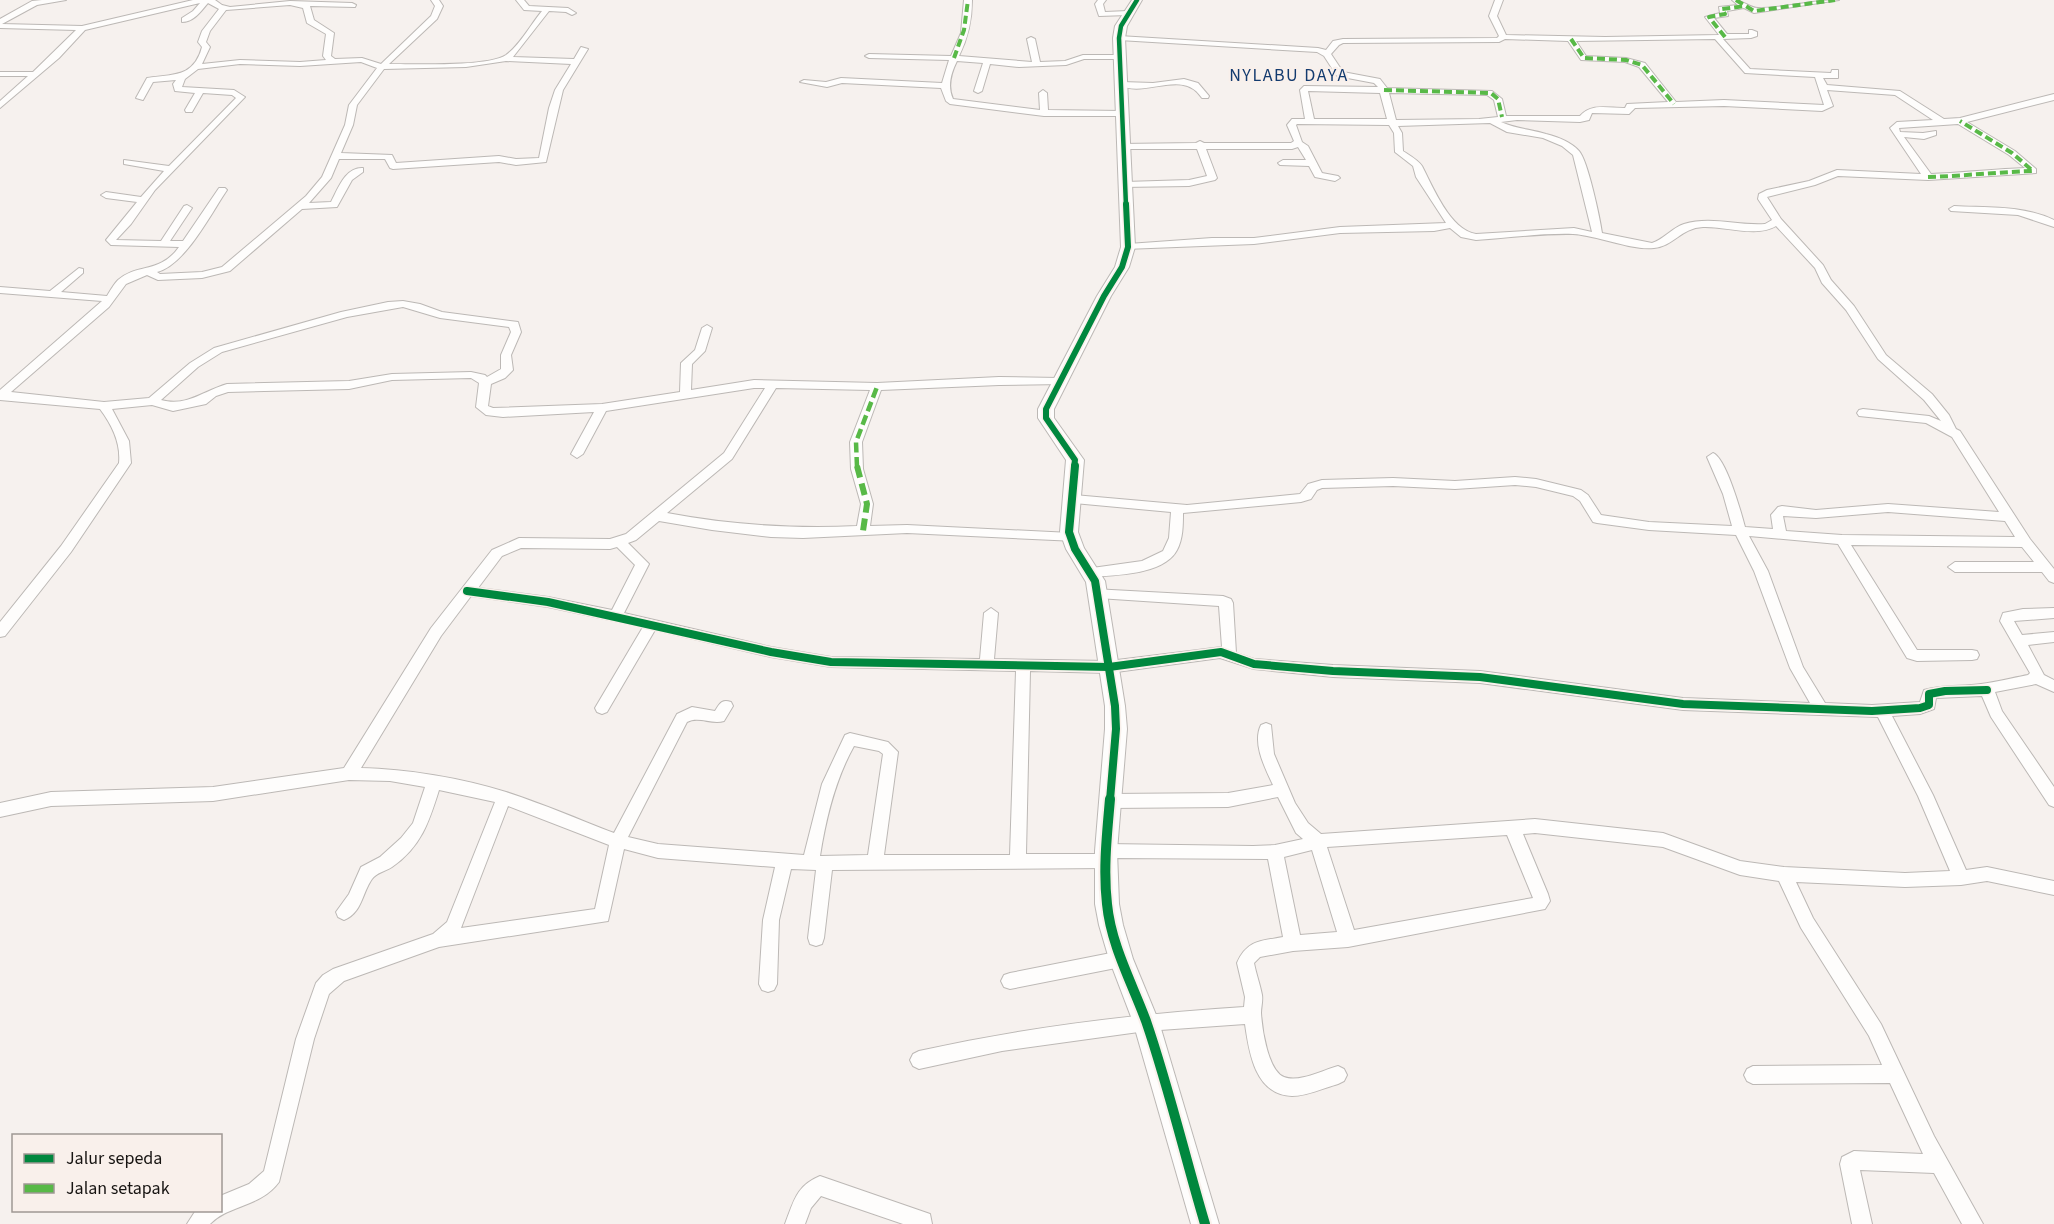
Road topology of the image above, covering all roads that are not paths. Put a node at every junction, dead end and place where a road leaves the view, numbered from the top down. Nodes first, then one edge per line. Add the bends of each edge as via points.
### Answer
1 (62, 0) edge
2 (435, 0) edge
3 (520, 0) edge
4 (968, 0) edge
5 (1102, 0) edge
6 (1499, 0) edge
7 (1736, 0) edge
8 (1835, 0) edge
9 (206, 1) edge
10 (300, 3) junction
11 (352, 5) dead end
12 (1745, 6) junction
13 (1132, 7) edge
14 (224, 8) junction
15 (548, 9) junction
16 (572, 13) dead end
17 (185, 20) dead end
18 (0, 24) edge
19 (82, 28) junction
20 (1752, 32) dead end
21 (1503, 37) junction
22 (1721, 37) junction
23 (1031, 39) dead end
24 (1571, 39) junction
25 (1119, 48) junction
26 (584, 49) dead end
27 (1327, 54) junction
28 (869, 56) dead end
29 (954, 58) junction
30 (506, 59) junction
31 (333, 62) junction
32 (576, 62) junction
33 (987, 63) junction
34 (1036, 64) junction
35 (196, 67) junction
36 (382, 67) junction
37 (1835, 72) dead end
38 (0, 74) edge
39 (35, 74) junction
40 (1818, 75) junction
41 (182, 76) junction
42 (804, 82) dead end
43 (1122, 84) junction
44 (945, 86) junction
45 (1824, 87) junction
46 (1384, 90) junction
47 (200, 91) junction
48 (978, 92) dead end
49 (1043, 93) dead end
50 (1205, 96) dead end
51 (2054, 97) edge
52 (140, 99) dead end
53 (1674, 104) junction
54 (0, 105) edge
55 (189, 110) dead end
56 (1044, 113) junction
57 (1121, 114) junction
58 (1502, 117) junction
59 (1310, 120) junction
60 (1491, 120) junction
61 (1960, 120) junction
62 (1942, 122) junction
63 (1392, 123) junction
64 (1933, 133) dead end
65 (1898, 135) junction
66 (1297, 143) junction
67 (1200, 144) junction
68 (1123, 146) junction
69 (334, 156) junction
70 (128, 162) dead end
71 (1283, 163) dead end
72 (1312, 163) junction
73 (172, 169) junction
74 (360, 170) dead end
75 (1928, 177) junction
76 (1335, 178) dead end
77 (1125, 185) junction
78 (222, 190) dead end
79 (106, 195) dead end
80 (144, 200) junction
81 (299, 206) junction
82 (187, 208) dead end
83 (1954, 209) dead end
84 (1777, 221) junction
85 (2054, 224) edge
86 (1452, 225) junction
87 (1597, 234) junction
88 (164, 243) junction
89 (187, 244) junction
90 (1128, 247) junction
91 (79, 271) dead end
92 (150, 272) junction
93 (0, 290) edge
94 (51, 295) junction
95 (111, 299) junction
96 (706, 328) dead end
97 (485, 382) junction
98 (1059, 382) junction
99 (773, 384) junction
100 (877, 387) junction
101 (1, 395) edge
102 (685, 395) junction
103 (153, 401) junction
104 (104, 406) junction
105 (602, 408) junction
106 (1863, 413) dead end
107 (1950, 429) junction
108 (577, 454) dead end
109 (1713, 457) dead end
110 (1074, 499) junction
111 (1177, 508) junction
112 (658, 516) junction
113 (2009, 517) junction
114 (864, 531) junction
115 (1740, 531) junction
116 (1780, 534) junction
117 (1071, 538) junction
118 (1842, 540) junction
119 (620, 542) junction
120 (2025, 542) junction
121 (1955, 567) dead end
122 (1090, 572) junction
123 (2050, 572) edge
124 (467, 591) junction
125 (1098, 593) junction
126 (991, 613) dead end
127 (2054, 613) edge
128 (616, 616) junction
129 (652, 624) junction
130 (0, 632) edge
131 (2054, 637) edge
132 (2020, 640) junction
133 (1229, 655) junction
134 (1972, 655) dead end
135 (986, 666) junction
136 (1023, 667) junction
137 (1109, 667) junction
138 (2036, 678) junction
139 (2054, 686) edge
140 (1987, 690) junction
141 (726, 706) dead end
142 (602, 708) dead end
143 (1821, 710) junction
144 (1882, 711) junction
145 (1266, 729) dead end
146 (349, 774) junction
147 (434, 782) junction
148 (1281, 790) junction
149 (504, 798) junction
150 (2054, 800) edge
151 (1110, 801) junction
152 (0, 810) edge
153 (1512, 827) junction
154 (1317, 841) junction
155 (618, 842) junction
156 (1275, 852) junction
157 (1106, 856) junction
158 (784, 862) junction
159 (875, 862) junction
160 (1018, 862) junction
161 (818, 863) junction
162 (1784, 874) junction
163 (1961, 878) junction
164 (2054, 888) edge
165 (344, 912) dead end
166 (816, 938) dead end
167 (1348, 939) junction
168 (438, 940) junction
169 (1293, 943) junction
170 (1121, 959) junction
171 (1010, 981) dead end
172 (768, 984) dead end
173 (1252, 1012) junction
174 (1146, 1022) junction
175 (919, 1060) dead end
176 (1896, 1074) junction
177 (1338, 1075) dead end
178 (1753, 1075) dead end
179 (1938, 1164) junction
180 (222, 1205) edge
181 (208, 1212) edge
182 (197, 1224) edge
183 (795, 1224) edge
184 (922, 1224) edge
185 (1205, 1224) edge
186 (1862, 1224) edge
187 (1972, 1224) edge

1 - 18 street via 35,3
2 - 36 street via 438,6 434,17
3 - 15 street via 527,8
4 - 29 street via 962,42
5 - 13 street via 1102,14
6 - 21 street via 1493,16
7 - 12 street
8 - 12 street via 1759,10
9 - 14 street
9 - 17 street
9 - 19 street
10 - 11 street
10 - 14 street
10 - 31 street via 307,7 309,21 330,33 327,56
12 - 22 street via 1724,8 1725,14 1709,17
13 - 25 street via 1121,26
14 - 35 street via 206,31 202,42 205,53
15 - 16 street
15 - 30 street
18 - 19 street
19 - 39 street
20 - 22 street via 1754,36
21 - 24 street
21 - 27 street via 1343,40
22 - 24 street
22 - 40 street via 1748,71
23 - 34 street
24 - 53 street via 1584,58 1626,60 1642,65
25 - 27 street via 1262,45
25 - 34 street via 1072,63
25 - 43 street
26 - 32 street
27 - 46 street via 1340,74 1373,79
28 - 29 street
29 - 33 street
29 - 44 street
30 - 32 street
30 - 36 street via 466,65
31 - 35 street via 249,61
31 - 36 street via 365,61
32 - 69 street via 559,90 542,160 393,166 385,156
33 - 34 street
33 - 48 street
35 - 41 street
36 - 69 street via 353,105 349,125
37 - 40 street via 1835,76
38 - 39 street
39 - 54 street
40 - 45 street
41 - 47 street via 178,89
41 - 52 street via 150,80
42 - 44 street via 826,85 841,80
43 - 50 street via 1185,81 1200,88
43 - 57 street
44 - 56 street via 948,99 953,102
45 - 53 street via 1829,106 1822,108
45 - 62 street via 1897,93
46 - 58 street via 1491,93 1498,99
46 - 59 street via 1305,88
46 - 63 street
47 - 55 street
47 - 73 street via 241,97
49 - 56 street
51 - 61 street
53 - 58 street via 1635,105 1623,112 1590,110 1586,118 1580,119
56 - 57 street
57 - 68 street
58 - 60 street
59 - 63 street
59 - 66 street via 1292,123
60 - 63 street
60 - 87 street via 1509,130 1545,136 1577,154
61 - 62 street
61 - 75 street via 2033,171
62 - 65 street via 1897,125 1894,128
63 - 86 street via 1398,133 1399,152 1419,169
64 - 65 street
65 - 75 street
66 - 67 street
66 - 72 street via 1304,146
67 - 68 street
67 - 77 street via 1212,178 1189,183
68 - 77 street
69 - 81 street via 326,178
70 - 73 street
71 - 72 street
72 - 76 street via 1318,175
73 - 80 street
74 - 81 street via 348,178 332,206
75 - 84 street via 1837,173 1770,192 1762,196
77 - 90 street
78 - 89 street
79 - 80 street
80 - 88 street via 111,242
81 - 92 street via 226,268 202,275 161,277
82 - 88 street
83 - 85 street via 2009,209
84 - 87 street via 1762,228 1693,224 1677,229 1660,245 1652,246
84 - 107 street via 1819,267 1882,357 1928,397
86 - 87 street via 1464,235 1476,237 1574,231
86 - 90 street
88 - 89 street
89 - 92 street via 171,262
90 - 98 street via 1122,267
91 - 94 street
92 - 95 street via 122,282
93 - 94 street
94 - 95 street
95 - 101 street
96 - 102 street via 700,351 687,363
97 - 103 street via 471,375 392,377 355,384 227,388 201,401 173,407
97 - 103 street via 507,370 506,355 516,332 514,324 440,315 403,304 218,350 194,365
97 - 105 street via 482,407 490,412
98 - 100 street
98 - 110 street via 1046,409 1046,418 1075,460
99 - 100 street
99 - 102 street
99 - 112 street via 728,456
100 - 114 street via 856,442 857,469 867,504
101 - 104 street
102 - 105 street
103 - 104 street
104 - 130 street via 123,438 125,463 66,549
105 - 108 street
106 - 107 street via 1929,420
107 - 113 street
109 - 115 street
110 - 111 street
110 - 117 street
111 - 115 street via 1301,498 1308,496 1312,487 1322,484 1455,485 1515,481 1577,492 1597,519
111 - 122 street via 1174,543 1167,554 1133,567
112 - 114 street via 771,532
112 - 119 street
113 - 116 street via 1910,508 1808,514 1782,510 1777,515
113 - 120 street
114 - 117 street via 907,529
115 - 116 street
115 - 143 street via 1761,571 1797,668
116 - 118 street
117 - 122 street
118 - 120 street
118 - 134 street via 1912,654
119 - 124 street via 519,543 497,553
119 - 128 street via 642,564
120 - 123 street
121 - 123 street
122 - 125 street
124 - 128 street
124 - 146 street via 436,632
125 - 133 street via 1223,601
125 - 137 street
126 - 135 street
127 - 132 street via 2008,617
128 - 129 street
129 - 135 street via 831,662
129 - 142 street
131 - 132 street
132 - 138 street via 2034,664
133 - 137 street via 1208,652
133 - 143 street via 1254,664 1480,677 1683,704
135 - 136 street
136 - 137 street
136 - 160 street
137 - 151 street via 1116,729
138 - 139 street
138 - 140 street
140 - 144 street via 1929,694 1929,705
140 - 150 street via 1996,713
141 - 155 street via 719,717 692,713 682,718
143 - 144 street
144 - 163 street
145 - 148 street via 1267,754
146 - 147 street
146 - 152 street via 213,794 51,799
147 - 149 street
147 - 165 street via 420,826 408,843 367,872 355,899
148 - 151 street via 1228,800
148 - 154 street via 1302,828
149 - 155 street
149 - 168 street via 453,927
151 - 157 street
153 - 154 street
153 - 162 street via 1565,828 1663,840 1740,868
153 - 167 street via 1540,894 1539,904
154 - 156 street
154 - 167 street
155 - 158 street via 658,851
155 - 168 street via 601,917
156 - 157 street
156 - 169 street
157 - 160 street
157 - 170 street via 1107,904
158 - 161 street
158 - 172 street via 771,920
159 - 160 street
159 - 161 street
159 - 161 street via 891,752 883,746 850,739 831,777 819,816
161 - 166 street
162 - 163 street via 1905,880
162 - 176 street via 1807,923 1875,1030
163 - 164 street via 1987,874
167 - 169 street
168 - 180 street via 329,981 322,989 305,1039 272,1174 258,1191
169 - 173 street via 1256,950 1246,958 1254,997
170 - 171 street
170 - 174 street
173 - 174 street
173 - 177 street via 1265,1070 1279,1085 1292,1087
174 - 175 street via 1002,1042
174 - 185 street
176 - 178 street
176 - 179 street
179 - 186 street via 1854,1160 1849,1164
179 - 187 street
181 - 182 street
183 - 184 street via 807,1194 820,1186 923,1221

